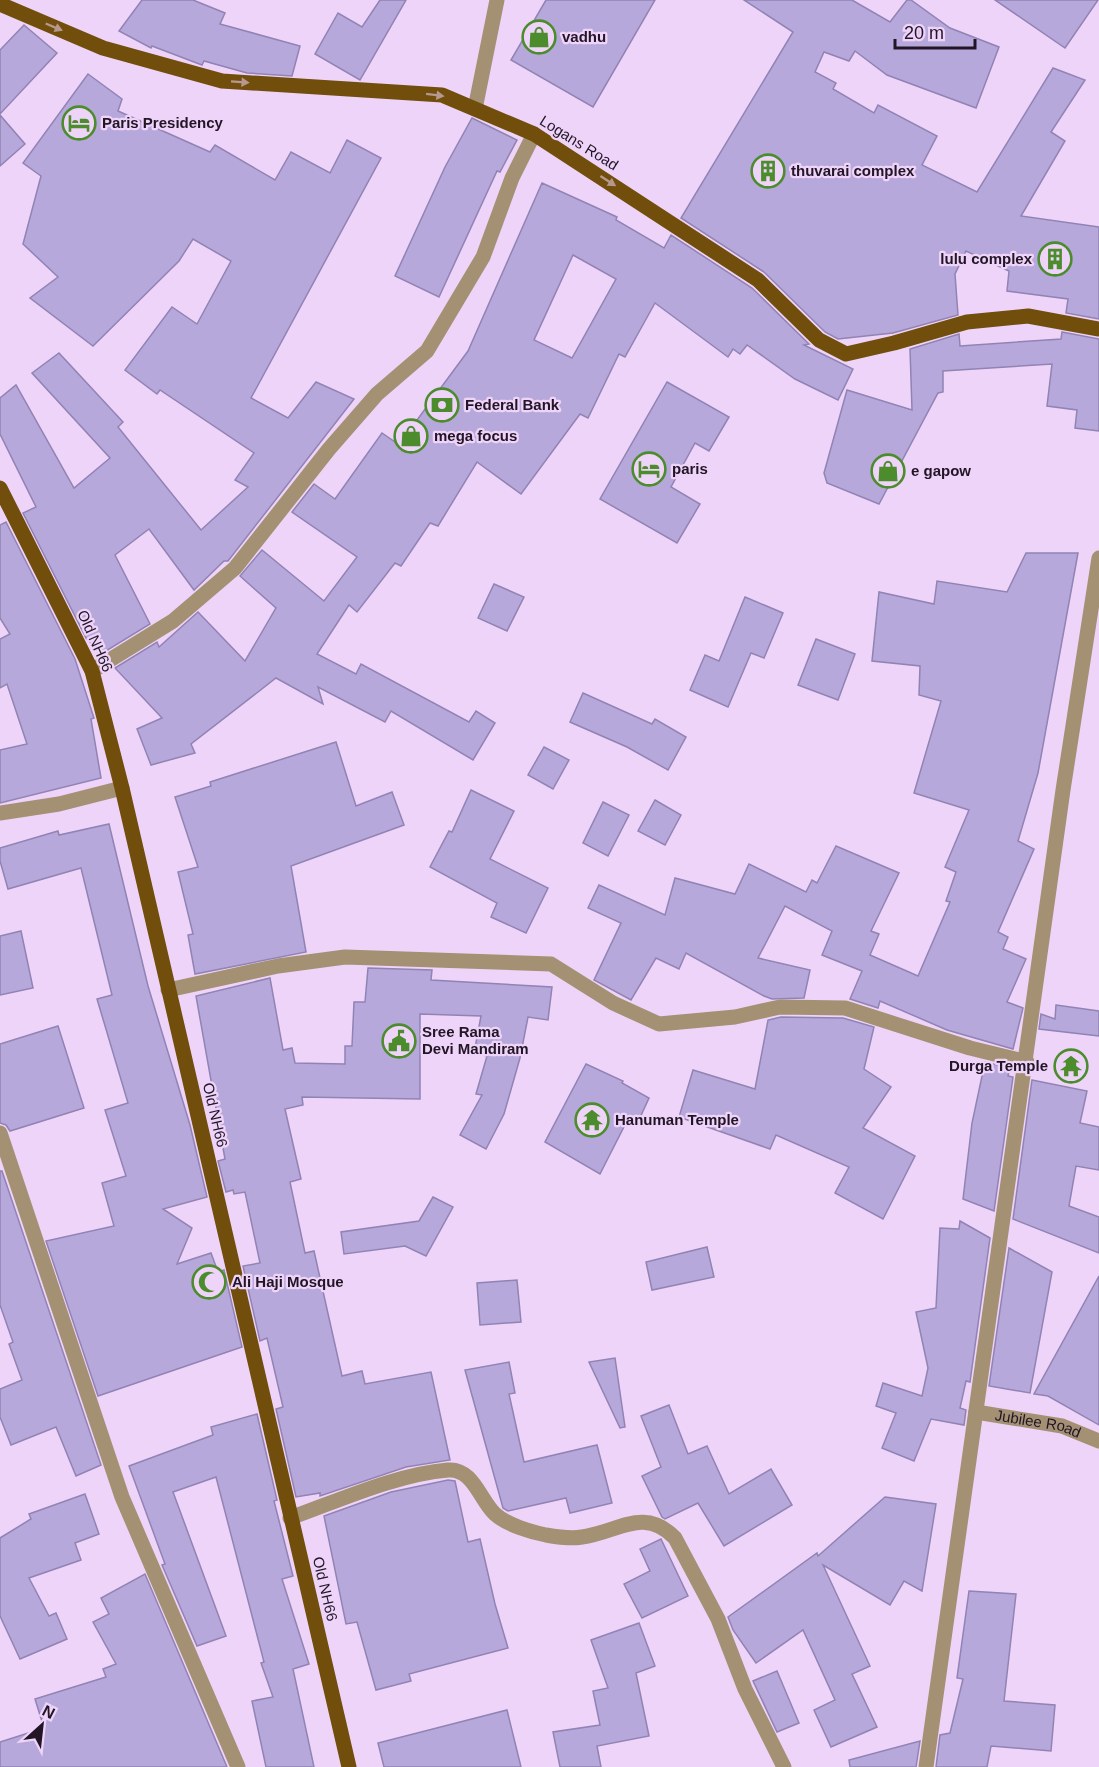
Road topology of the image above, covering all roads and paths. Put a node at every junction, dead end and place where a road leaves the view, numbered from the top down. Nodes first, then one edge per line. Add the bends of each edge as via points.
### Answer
1 (496, 0) edge
2 (0, 4) edge
3 (475, 110) junction
4 (534, 134) junction
5 (1099, 328) edge
6 (0, 488) edge
7 (1099, 558) edge
8 (92, 671) junction
9 (122, 788) junction
10 (0, 813) edge
11 (168, 990) junction
12 (1027, 1062) junction
13 (0, 1133) edge
14 (976, 1412) junction
15 (1099, 1441) edge
16 (290, 1518) junction
17 (238, 1767) edge
18 (349, 1767) edge
19 (784, 1767) edge
20 (926, 1767) edge

1 - 3 street
2 -> 3 main road, Logans Road via 103,48 222,81 442,95
3 - 4 main road, Logans Road
4 -> 5 main road, Logans Road via 758,280 819,340 846,354 967,322 1028,316
4 - 8 street via 512,178 483,257 427,351 377,394 235,568 173,621
6 - 8 main road, Old NH66
7 - 12 street
8 - 9 main road, Old NH66
9 - 10 street via 59,804
9 - 11 main road, Old NH66
11 - 12 street via 278,966 345,957 551,964 613,1003 659,1024 735,1017 780,1007 845,1008
11 - 16 main road, Old NH66
12 - 14 street
13 - 17 street via 122,1497
14 - 15 street, Jubilee Road via 1062,1426
14 - 20 street
16 - 18 main road, Old NH66
16 - 19 street via 388,1483 450,1469 474,1483 497,1516 536,1533 583,1537 639,1522 666,1529 675,1538 718,1619 745,1689

